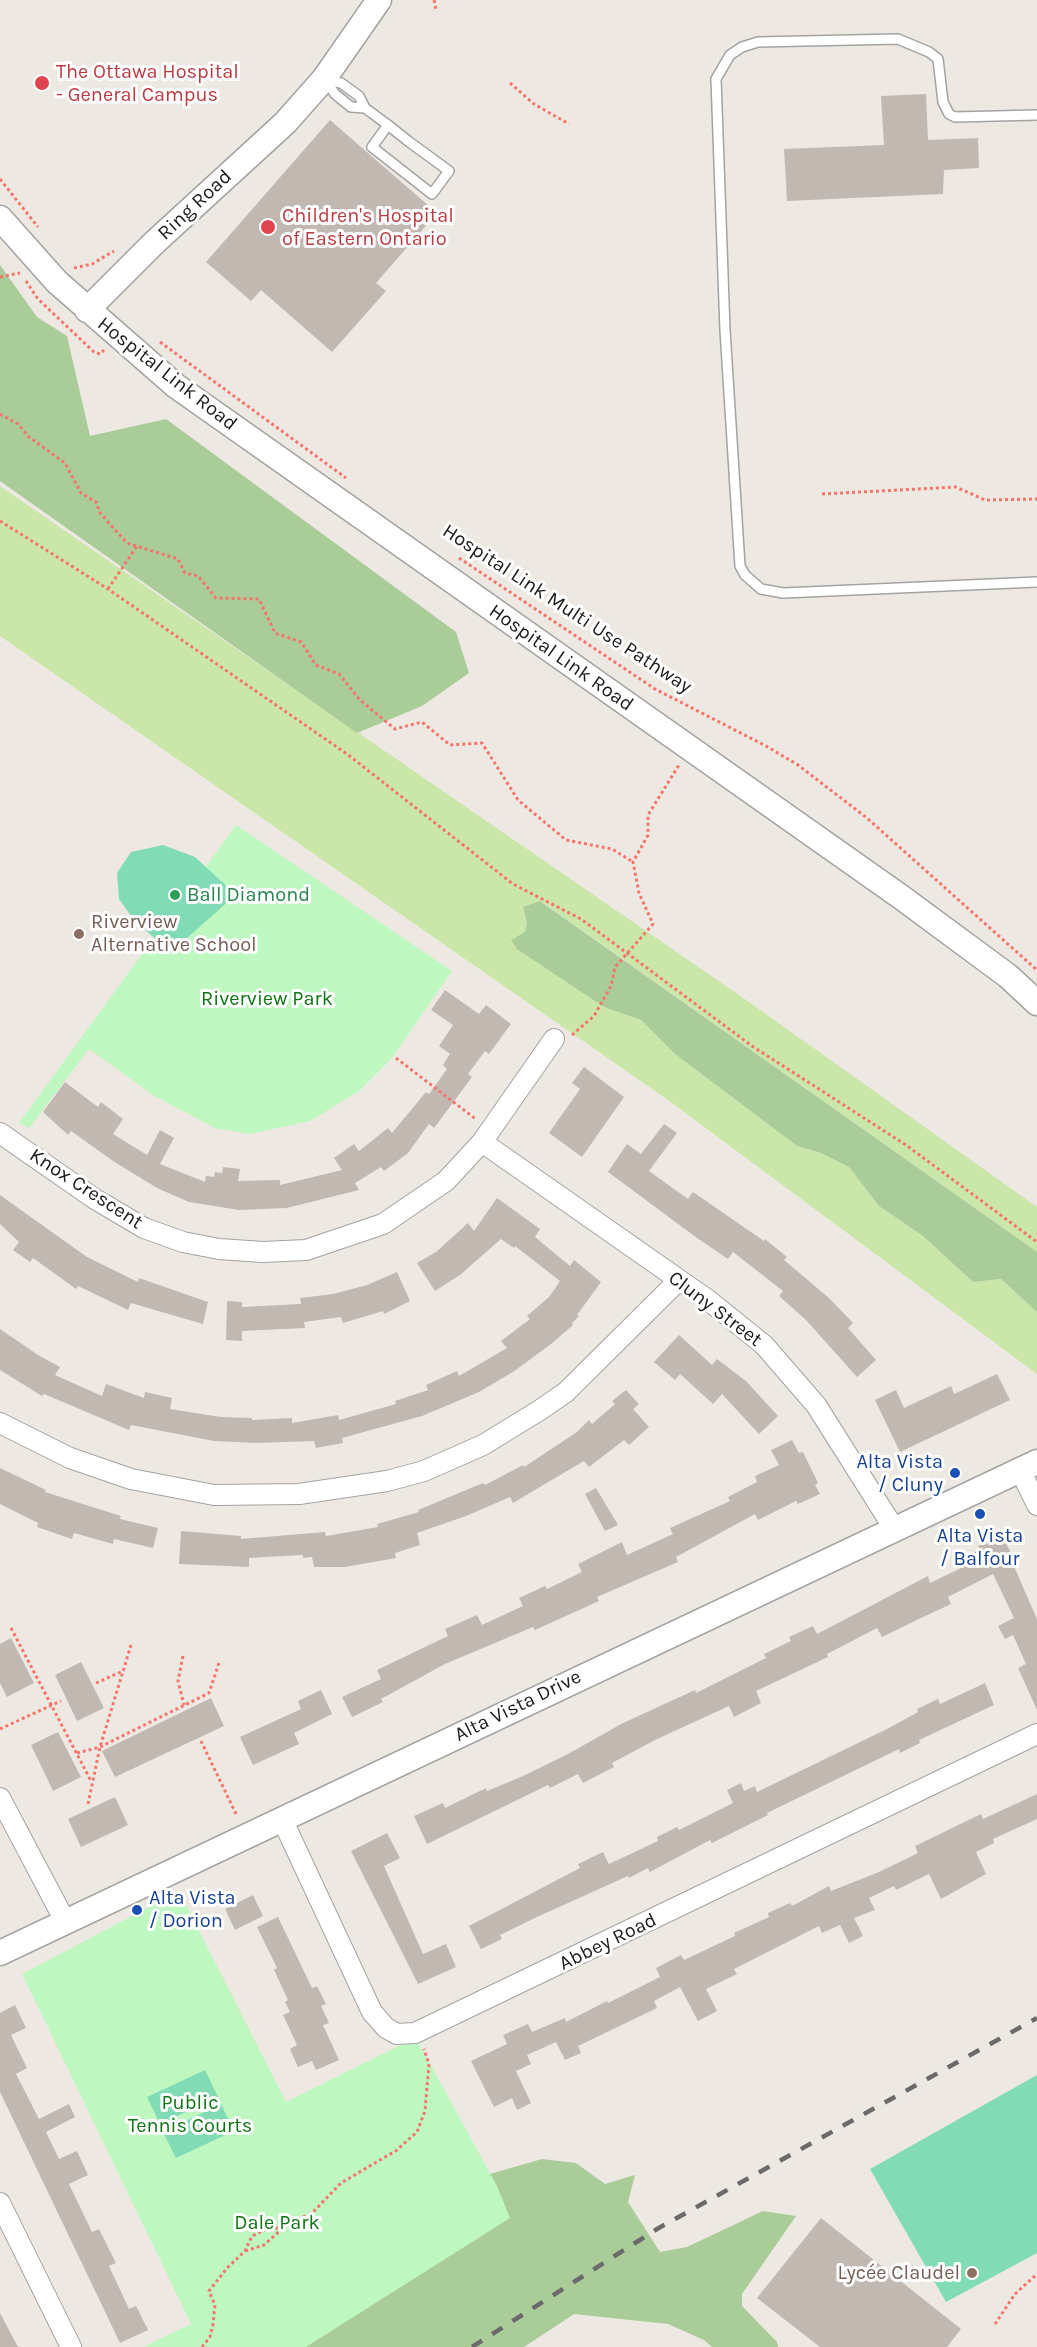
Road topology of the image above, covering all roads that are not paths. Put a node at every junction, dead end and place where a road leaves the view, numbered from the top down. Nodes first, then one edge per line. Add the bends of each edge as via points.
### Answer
1 (379, 0) edge
2 (324, 79) junction
3 (1037, 115) edge
4 (388, 125) junction
5 (0, 218) edge
6 (87, 310) junction
7 (1037, 582) edge
8 (1037, 1003) edge
9 (554, 1039) road end
10 (0, 1133) edge
11 (482, 1142) junction
12 (679, 1280) junction
13 (0, 1423) edge
14 (1028, 1466) edge
15 (1037, 1504) edge
16 (895, 1530) junction
17 (1037, 1734) edge
18 (0, 1798) edge
19 (282, 1820) junction
20 (65, 1921) junction
21 (0, 1953) edge
22 (0, 2202) edge
23 (6, 2230) edge
24 (70, 2347) edge

1 - 2 street, Ring Road
2 - 4 lane via 334,94 351,107 365,108
2 - 6 street, Ring Road via 285,123
3 - 7 lane via 955,117 941,97 938,59 898,39 758,42 730,55 716,79 725,330 740,566 745,575 761,590 783,593
4 - 4 lane via 448,171 432,194 372,147
5 - 6 street
6 - 8 street, Hospital Link Road via 176,386 901,897 1008,976
9 - 11 street, Knox Crescent
10 - 11 street, Knox Crescent via 144,1228 183,1242 263,1252 306,1250 383,1224 446,1181
11 - 12 street, Cluny Street
12 - 13 street via 566,1392 540,1410 483,1445 424,1471 387,1480 299,1494 194,1492 131,1479 70,1458
12 - 16 street, Cluny Street via 764,1345 816,1406
14 - 15 street
14 - 16 street, Alta Vista Drive
16 - 19 street, Alta Vista Drive
17 - 19 street, Abbey Road via 415,2033 397,2034 372,2012
18 - 20 street
19 - 20 street, Alta Vista Drive
20 - 21 street, Alta Vista Drive
22 - 23 street
23 - 24 street

